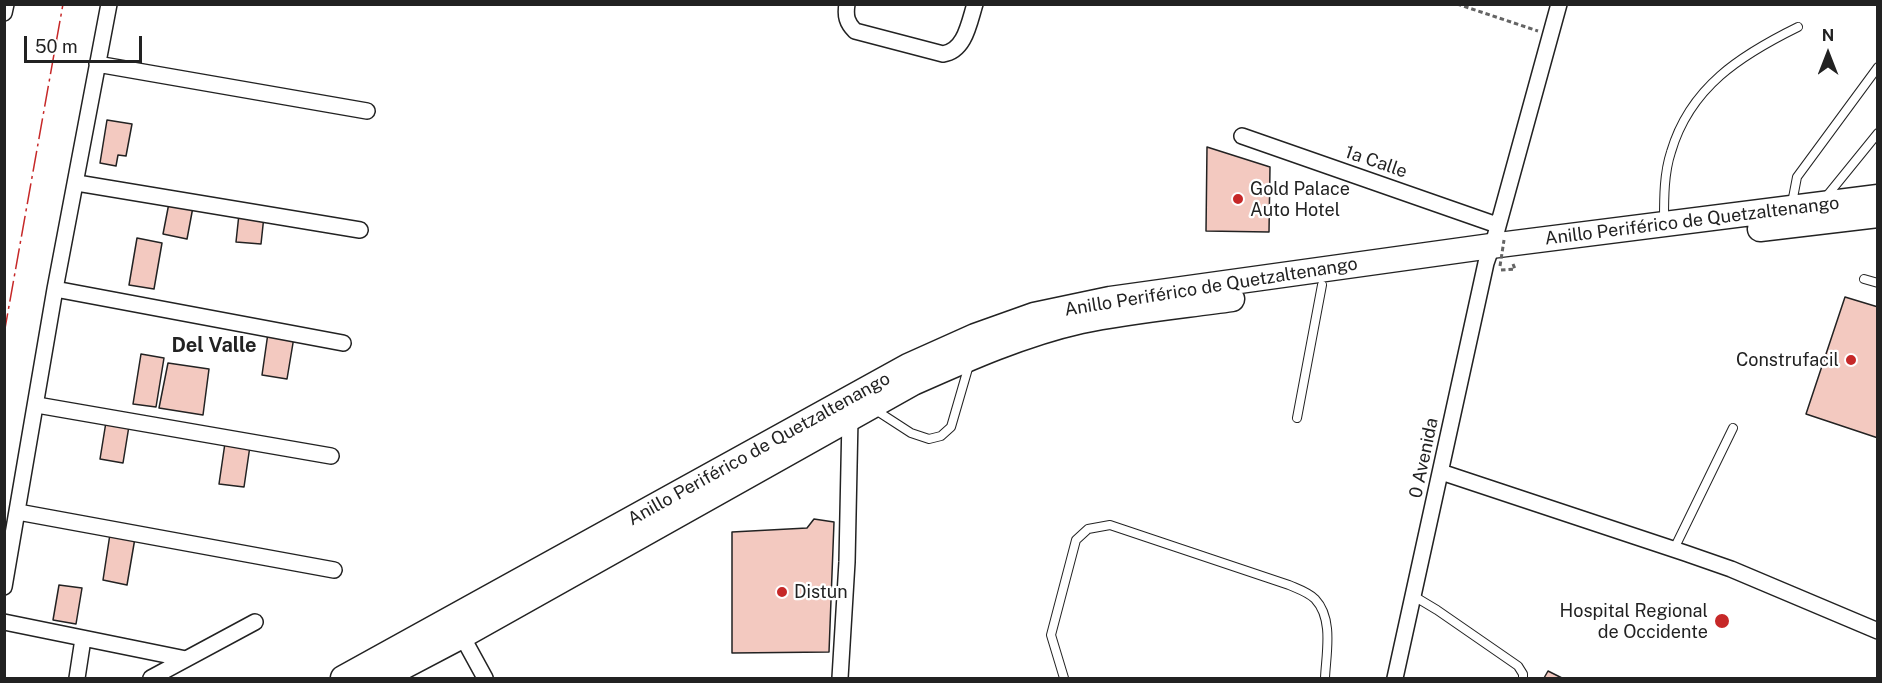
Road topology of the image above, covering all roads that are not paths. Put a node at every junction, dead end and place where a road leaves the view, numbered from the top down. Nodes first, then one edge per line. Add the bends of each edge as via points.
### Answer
1 (6, 4) edge
2 (109, 4) edge
3 (848, 4) edge
4 (975, 4) edge
5 (1559, 4) edge
6 (4, 13) edge
7 (1798, 27) dead end
8 (97, 64) junction
9 (1878, 67) edge
10 (367, 111) dead end
11 (1878, 133) edge
12 (1242, 136) dead end
13 (77, 183) junction
14 (1878, 197) edge
15 (1819, 205) junction
16 (1792, 208) junction
17 (1878, 215) edge
18 (1664, 224) junction
19 (360, 230) dead end
20 (1496, 252) junction
21 (1864, 279) dead end
22 (1878, 283) edge
23 (1322, 285) junction
24 (56, 289) junction
25 (343, 343) dead end
26 (971, 357) junction
27 (37, 405) junction
28 (860, 413) junction
29 (1297, 418) dead end
30 (1733, 428) dead end
31 (331, 456) dead end
32 (1441, 472) junction
33 (18, 512) junction
34 (1674, 549) junction
35 (334, 570) dead end
36 (4, 587) edge
37 (1412, 595) junction
38 (4, 622) edge
39 (255, 622) dead end
40 (1878, 631) edge
41 (462, 636) junction
42 (83, 639) junction
43 (186, 658) junction
44 (77, 678) edge
45 (152, 678) edge
46 (343, 678) edge
47 (382, 678) edge
48 (485, 678) edge
49 (840, 678) edge
50 (1064, 678) edge
51 (1325, 678) edge
52 (1395, 678) edge
53 (1524, 678) edge

1 - 6 street
2 - 8 street
3 - 4 street via 848,24 855,31 943,54 952,53 960,45
5 - 20 street, 0 Avenida
7 - 18 lane via 1726,69 1696,100 1670,153
8 - 10 street
8 - 13 street
9 - 16 lane via 1797,177
11 - 15 lane
12 - 20 street, 1a Calle
13 - 19 street
13 - 24 street
14 - 15 highway, Anillo Periférico de Quetzaltenango
15 - 16 highway, Anillo Periférico de Quetzaltenango
16 - 18 highway, Anillo Periférico de Quetzaltenango
17 - 20 highway, Anillo Periférico de Quetzaltenango
18 - 20 highway, Anillo Periférico de Quetzaltenango
20 - 23 highway, Anillo Periférico de Quetzaltenango
20 - 32 street, 0 Avenida
20 - 46 highway, Anillo Periférico de Quetzaltenango via 1110,299 1034,315 975,336 908,366
21 - 22 lane
23 - 26 highway, Anillo Periférico de Quetzaltenango via 1081,321
23 - 29 lane
24 - 25 street
24 - 27 street
26 - 28 highway, Anillo Periférico de Quetzaltenango
26 - 28 lane via 951,427 941,436 929,439
27 - 31 street
27 - 33 street
28 - 41 highway, Anillo Periférico de Quetzaltenango
28 - 49 street
30 - 34 lane
32 - 34 street
32 - 37 street, 0 Avenida
33 - 35 street
33 - 36 street
34 - 40 street
37 - 52 street, 0 Avenida
37 - 53 lane via 1518,666
38 - 42 street
39 - 43 street
41 - 47 highway, Anillo Periférico de Quetzaltenango
41 - 48 street
42 - 43 street
42 - 44 street
43 - 45 street
50 - 51 lane via 1051,635 1076,540 1088,529 1110,525 1289,585 1313,597 1326,627

